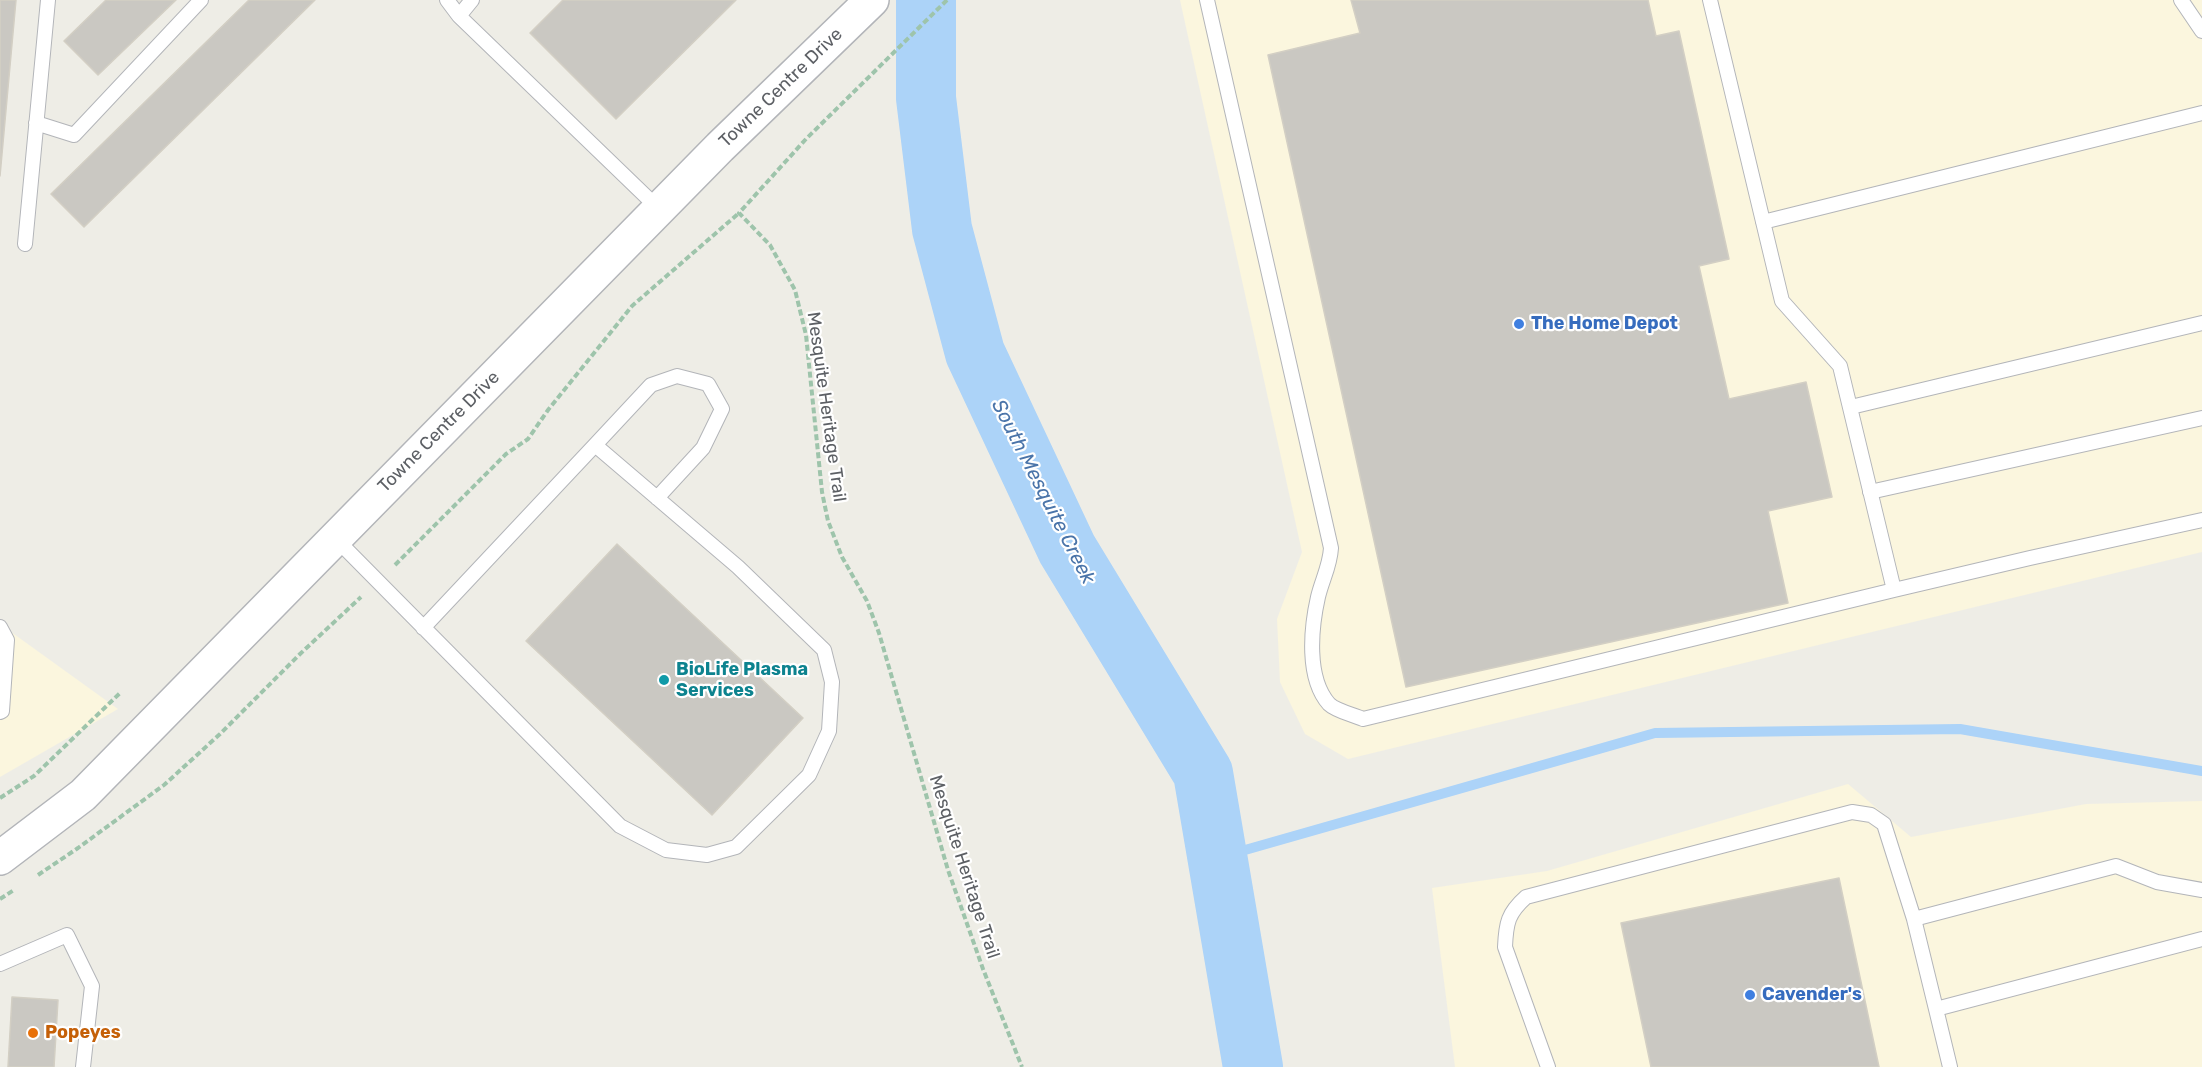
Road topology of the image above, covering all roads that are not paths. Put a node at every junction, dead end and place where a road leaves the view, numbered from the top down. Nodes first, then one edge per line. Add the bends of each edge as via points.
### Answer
1 (48, 0) edge
2 (201, 0) edge
3 (447, 0) edge
4 (472, 0) edge
5 (872, 0) edge
6 (1207, 0) edge
7 (1710, 0) edge
8 (2181, 0) edge
9 (459, 16) junction
10 (2202, 31) edge
11 (2202, 113) edge
12 (36, 123) junction
13 (659, 209) junction
14 (1763, 222) junction
15 (25, 244) dead end
16 (2202, 323) edge
17 (1851, 406) junction
18 (2202, 418) edge
19 (595, 445) junction
20 (1870, 492) junction
21 (657, 498) junction
22 (2202, 520) edge
23 (335, 538) junction
24 (1894, 590) junction
25 (0, 627) edge
26 (423, 627) junction
27 (0, 712) edge
28 (0, 858) edge
29 (2202, 890) edge
30 (1914, 919) junction
31 (2202, 939) edge
32 (0, 964) edge
33 (1936, 1009) junction
34 (83, 1067) edge
35 (1548, 1067) edge
36 (1950, 1067) edge

1 - 12 lane
2 - 12 lane via 74,135
3 - 9 lane
4 - 9 lane
5 - 13 street, Towne Centre Drive
6 - 24 lane via 1331,548 1330,564 1318,594 1311,660 1330,705 1363,719
7 - 14 lane
8 - 10 lane
9 - 13 lane
11 - 14 lane
12 - 15 lane
13 - 23 street, Towne Centre Drive
14 - 17 lane via 1782,301 1840,366
16 - 17 lane
17 - 20 lane
18 - 20 lane
19 - 21 lane
19 - 21 lane via 651,385 677,376 708,384 722,409 703,448
19 - 26 lane
20 - 24 lane
21 - 26 lane via 738,567 824,650 832,682 829,731 809,775 736,847 707,855 666,850 620,826
22 - 24 lane
23 - 26 lane
23 - 28 street, Towne Centre Drive via 83,795
25 - 27 lane via 7,640
29 - 30 lane via 2157,882 2116,866
30 - 33 lane
30 - 35 lane via 1884,824 1871,815 1852,812 1526,897 1513,908 1505,946
31 - 33 lane
32 - 34 lane via 67,935 92,986
33 - 36 lane

